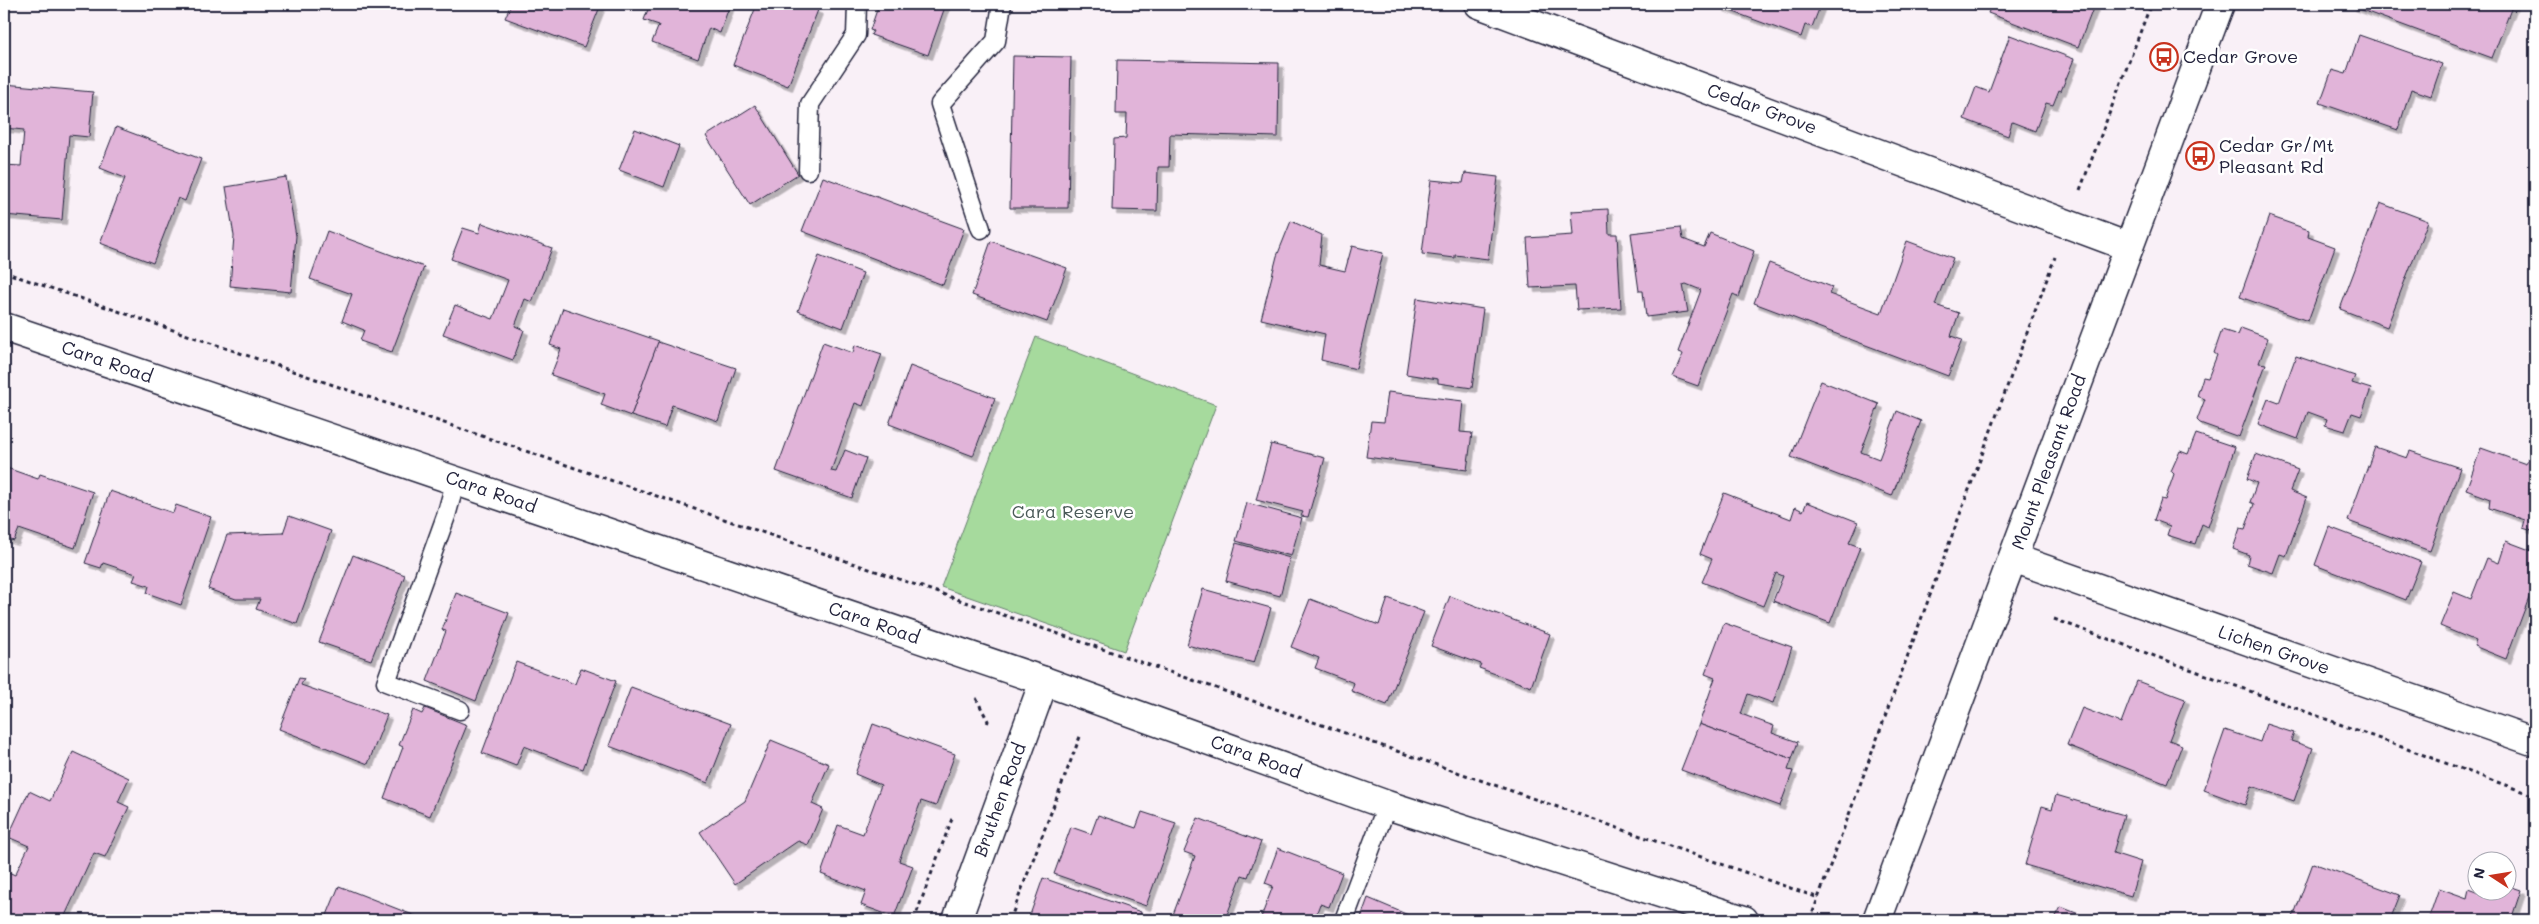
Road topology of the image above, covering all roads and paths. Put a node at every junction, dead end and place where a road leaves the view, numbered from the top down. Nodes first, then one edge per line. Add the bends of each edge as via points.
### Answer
1 (856, 4) edge
2 (1002, 4) edge
3 (1479, 4) edge
4 (2151, 4) edge
5 (2220, 4) edge
6 (808, 170) dead end
7 (2068, 224) junction
8 (980, 229) dead end
9 (2129, 247) junction
10 (4, 272) edge
11 (4, 327) edge
12 (456, 480) junction
13 (2013, 558) junction
14 (2054, 619) dead end
15 (1044, 681) junction
16 (976, 698) dead end
17 (460, 710) dead end
18 (985, 730) dead end
19 (1081, 734) dead end
20 (2535, 742) edge
21 (2535, 796) edge
22 (1387, 804) junction
23 (954, 812) dead end
24 (1819, 898) junction
25 (914, 920) edge
26 (957, 920) edge
27 (1010, 920) edge
28 (1344, 920) edge
29 (1744, 920) edge
30 (1810, 920) edge
31 (1877, 920) edge

1 - 6 lane via 856,35 810,104
2 - 8 lane via 996,41 940,104
3 - 7 street, Cedar Grove
4 - 7 path
5 - 9 street, Mount Pleasant Road
7 - 9 street, Cedar Grove
7 - 24 path
9 - 13 street, Mount Pleasant Road
10 - 24 path
11 - 12 street, Cara Road
12 - 15 street, Cara Road
12 - 17 lane via 386,682
13 - 20 street, Lichen Grove
13 - 31 street, Mount Pleasant Road
14 - 21 path
15 - 22 street, Cara Road
15 - 26 street, Bruthen Road
16 - 18 path via 988,721
19 - 27 path
22 - 28 lane
22 - 29 street, Cara Road
23 - 25 path
24 - 30 path

